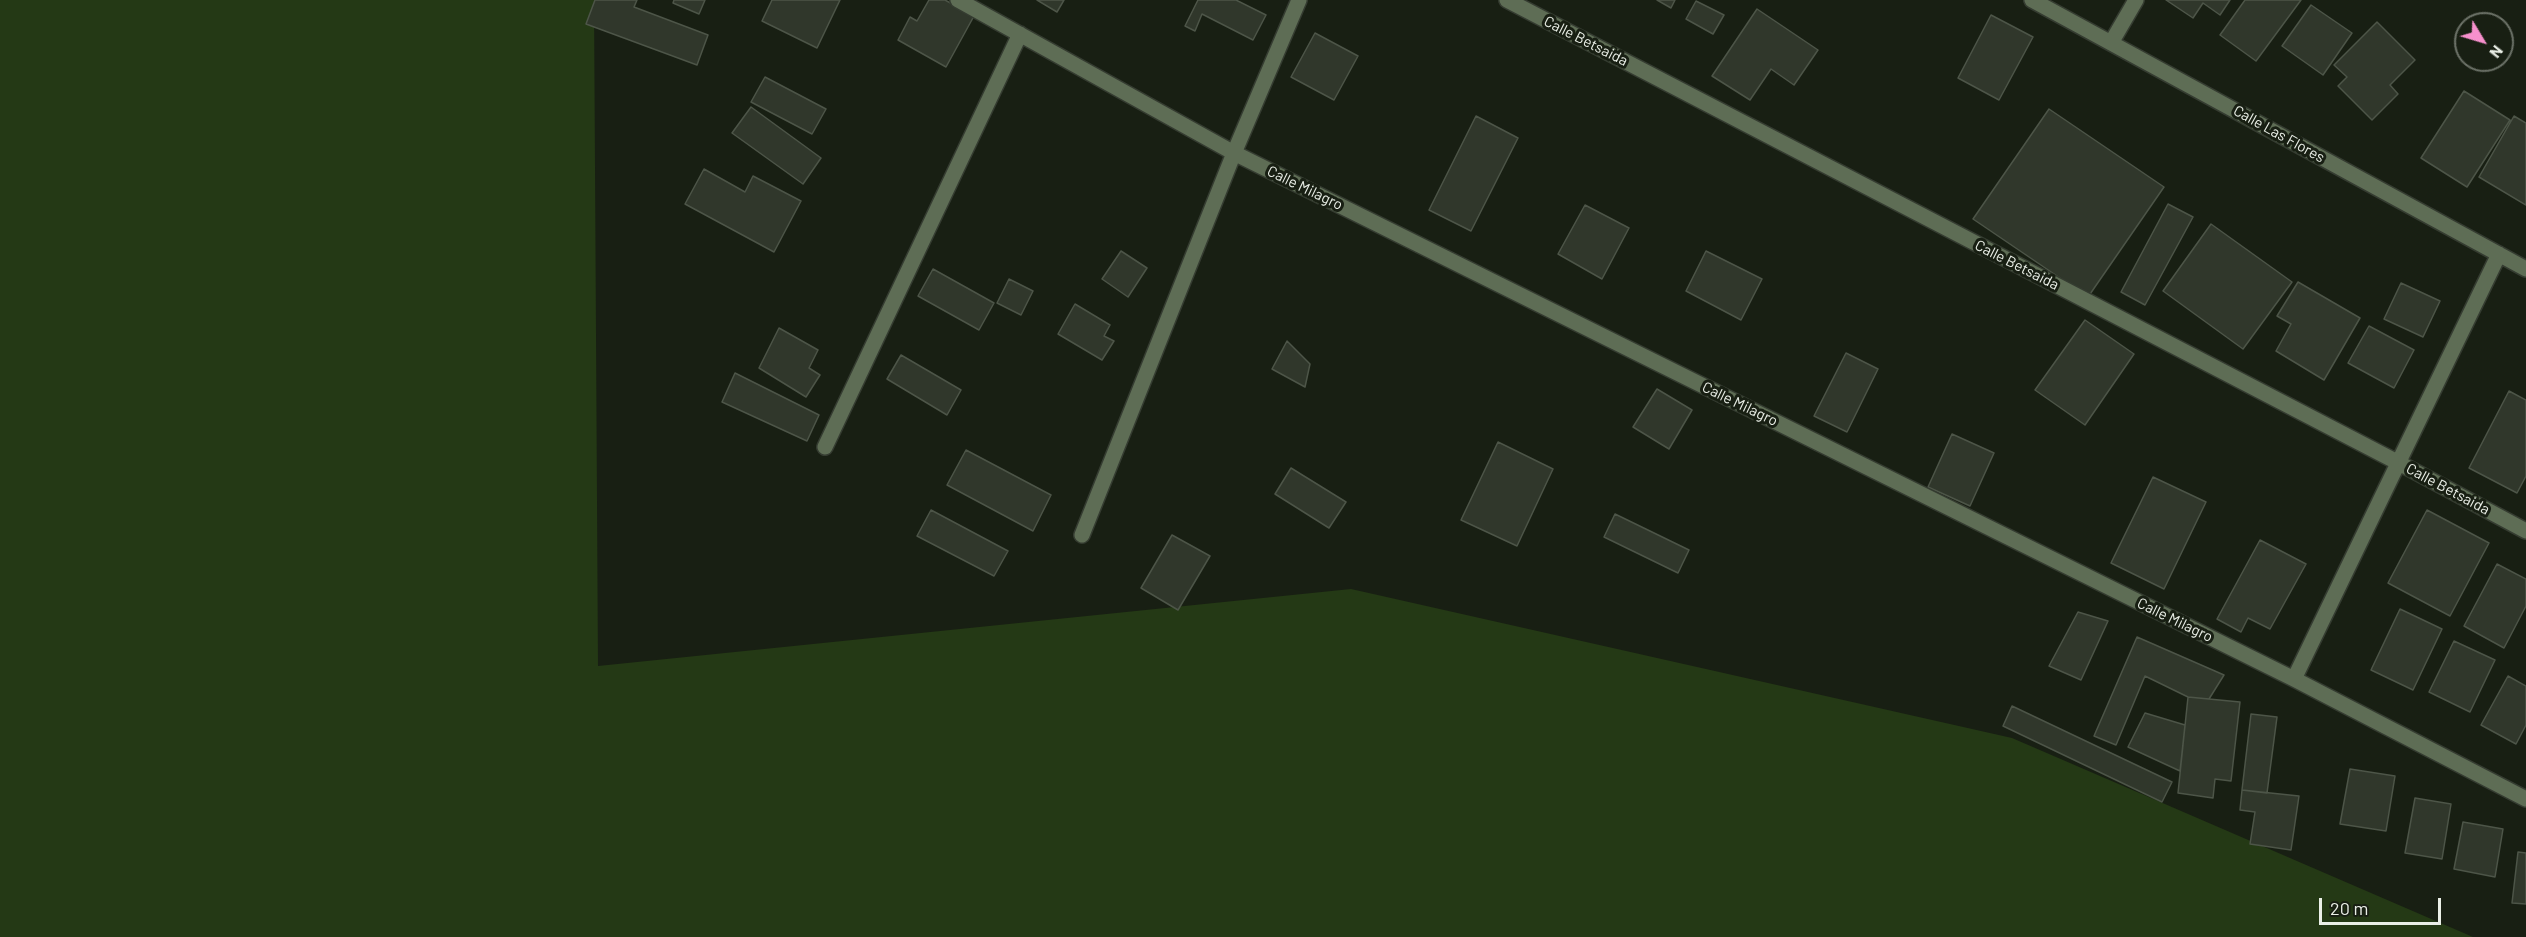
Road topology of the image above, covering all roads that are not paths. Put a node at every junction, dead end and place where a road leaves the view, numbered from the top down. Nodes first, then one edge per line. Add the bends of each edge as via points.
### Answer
1 (958, 0) edge
2 (1299, 0) edge
3 (1507, 0) edge
4 (2032, 0) edge
5 (2136, 0) edge
6 (1020, 34) junction
7 (2112, 43) junction
8 (1234, 153) junction
9 (2499, 254) junction
10 (2526, 269) edge
11 (825, 447) dead end
12 (2399, 463) junction
13 (2526, 531) edge
14 (1082, 535) dead end
15 (2294, 679) junction
16 (2526, 799) edge

1 - 6 street, Calle Milagro
2 - 8 street
3 - 12 street, Calle Betsaida
4 - 7 street, Calle Las Flores
5 - 7 street
6 - 8 street, Calle Milagro
6 - 11 street
7 - 9 street, Calle Las Flores
8 - 14 street
8 - 15 street, Calle Milagro
9 - 10 street, Calle Las Flores
9 - 12 street
12 - 13 street, Calle Betsaida
12 - 15 street
15 - 16 street, Calle Milagro

